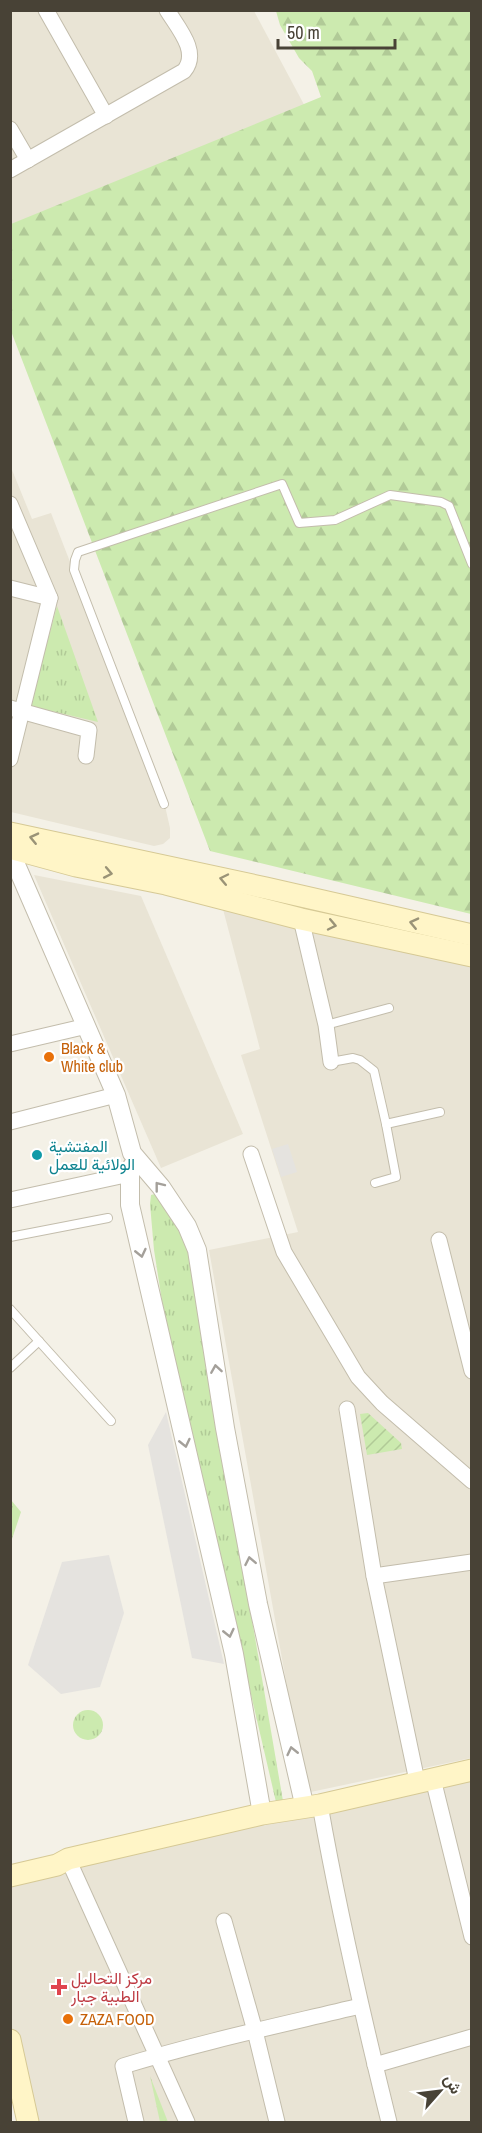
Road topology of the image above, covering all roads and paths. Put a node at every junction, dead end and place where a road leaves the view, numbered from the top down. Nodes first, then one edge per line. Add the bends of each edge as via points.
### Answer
1 (46, 10) edge
2 (168, 10) edge
3 (106, 116) junction
4 (10, 129) edge
5 (28, 160) junction
6 (10, 170) edge
7 (10, 504) edge
8 (471, 564) edge
9 (10, 588) edge
10 (50, 598) junction
11 (17, 710) edge
12 (87, 756) dead end
13 (10, 759) edge
14 (164, 804) dead end
15 (10, 833) edge
16 (10, 850) edge
17 (301, 919) junction
18 (471, 935) edge
19 (471, 956) edge
20 (389, 1008) dead end
21 (326, 1025) junction
22 (87, 1026) junction
23 (10, 1044) edge
24 (331, 1062) joint
25 (116, 1095) junction
26 (440, 1112) dead end
27 (10, 1122) edge
28 (386, 1124) junction
29 (132, 1153) junction
30 (252, 1154) dead end
31 (130, 1174) junction
32 (375, 1184) dead end
33 (10, 1200) edge
34 (108, 1218) dead end
35 (10, 1237) edge
36 (439, 1240) dead end
37 (10, 1310) edge
38 (39, 1341) junction
39 (10, 1368) edge
40 (471, 1371) edge
41 (347, 1409) dead end
42 (111, 1421) dead end
43 (471, 1481) edge
44 (471, 1562) edge
45 (374, 1576) junction
46 (471, 1770) edge
47 (425, 1780) junction
48 (313, 1807) junction
49 (262, 1814) junction
50 (68, 1859) junction
51 (10, 1876) edge
52 (224, 1921) dead end
53 (471, 1937) edge
54 (360, 2006) junction
55 (255, 2031) junction
56 (471, 2037) edge
57 (10, 2040) edge
58 (156, 2056) junction
59 (375, 2065) junction
60 (28, 2122) edge
61 (136, 2122) edge
62 (187, 2122) edge
63 (277, 2122) edge
64 (389, 2122) edge

1 - 3 street
2 - 3 street via 190,49 188,67
3 - 5 street
4 - 5 street
5 - 6 street
7 - 10 street
8 - 14 lane via 449,506 441,502 390,495 335,520 299,524 282,484 78,552 74,570
9 - 10 street
10 - 11 street
11 - 12 street via 89,730
11 - 13 street
18 -> 15 main road
16 -> 17 main road
16 - 22 street
17 -> 19 main road
17 - 21 street
20 - 21 lane
21 - 24 street
22 - 23 street
22 - 25 street
24 - 28 lane via 353,1058 374,1071
25 - 27 street
25 - 29 street
26 - 28 lane
28 - 32 lane via 396,1177
29 - 31 street
48 -> 29 street via 258,1604 197,1250 188,1226
30 - 43 street via 284,1252 358,1377
31 - 33 street
31 -> 49 street via 130,1205 234,1654
34 - 35 lane
36 - 40 street
37 - 38 lane
38 - 39 lane
38 - 42 lane
41 - 45 street
44 - 45 street
45 - 47 street
46 - 47 main road
47 - 48 main road
47 - 53 street
48 - 49 main road
48 - 54 street
49 - 50 main road
50 - 51 main road
50 - 58 street
52 - 55 street
54 - 55 street
54 - 59 street
55 - 58 street
55 - 63 street
56 - 59 street
57 - 60 main road
58 - 61 street via 123,2066
58 - 62 street
59 - 64 street

